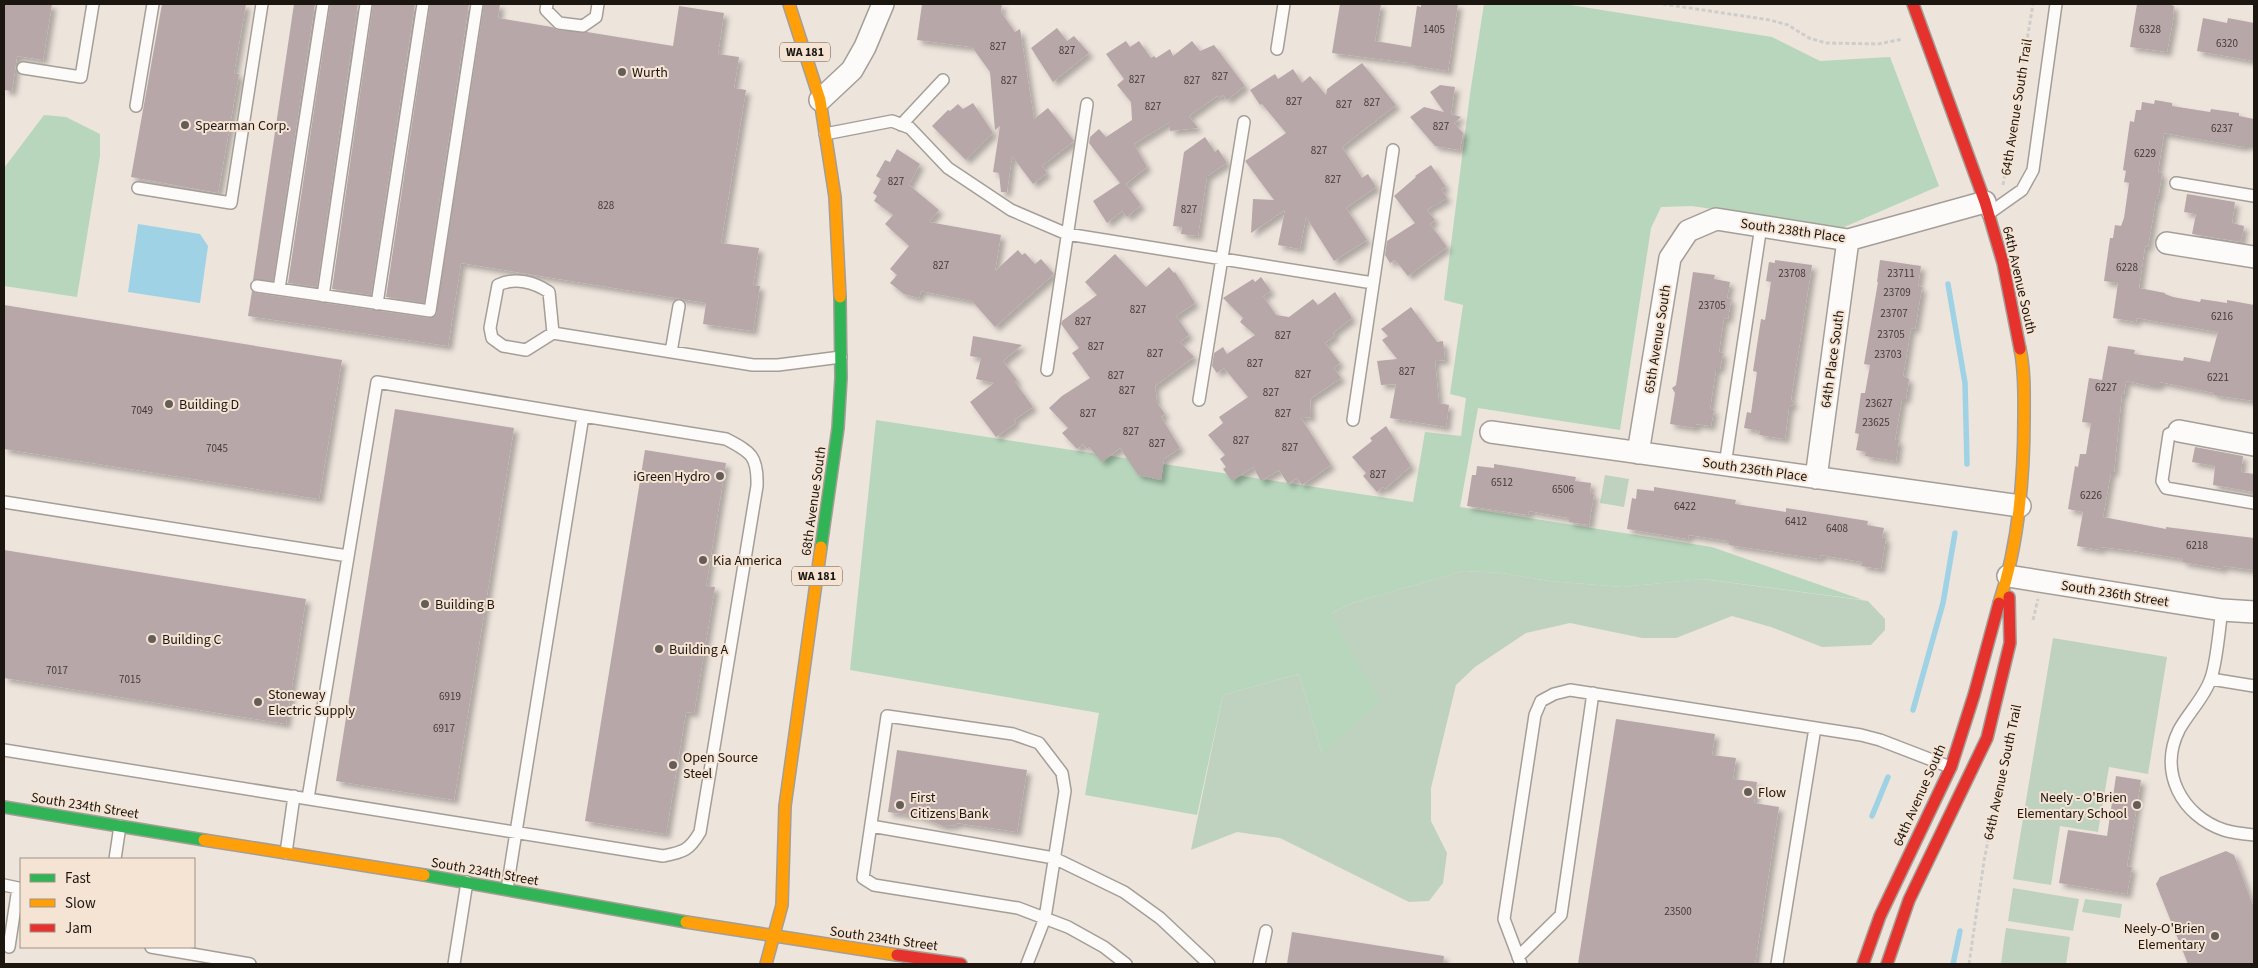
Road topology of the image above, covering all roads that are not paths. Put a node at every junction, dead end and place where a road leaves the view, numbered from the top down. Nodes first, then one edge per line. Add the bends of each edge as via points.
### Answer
1 (93, 4) edge
2 (153, 4) edge
3 (262, 4) edge
4 (323, 4) edge
5 (366, 4) edge
6 (423, 4) edge
7 (476, 4) edge
8 (547, 4) edge
9 (598, 4) edge
10 (790, 4) edge
11 (1284, 4) edge
12 (1913, 4) edge
13 (2056, 4) edge
14 (882, 7) edge
15 (1277, 49) dead end
16 (23, 68) dead end
17 (943, 80) dead end
18 (820, 100) junction
19 (1087, 104) dead end
20 (136, 106) dead end
21 (1244, 122) dead end
22 (901, 125) junction
23 (826, 134) junction
24 (1393, 150) dead end
25 (2176, 183) dead end
26 (138, 188) dead end
27 (2254, 196) edge
28 (1987, 208) junction
29 (1761, 226) junction
30 (1688, 231) joint
31 (1067, 234) junction
32 (1848, 240) junction
33 (2167, 243) dead end
34 (2254, 257) edge
35 (1222, 258) junction
36 (1373, 283) junction
37 (257, 286) dead end
38 (279, 289) junction
39 (323, 296) junction
40 (377, 304) junction
41 (679, 306) dead end
42 (553, 333) junction
43 (671, 352) junction
44 (841, 357) junction
45 (1047, 370) dead end
46 (1198, 400) dead end
47 (583, 416) junction
48 (1354, 420) dead end
49 (2179, 431) joint
50 (1491, 432) dead end
51 (2254, 445) edge
52 (1638, 453) junction
53 (1725, 465) junction
54 (1816, 478) junction
55 (4, 502) edge
56 (2254, 503) edge
57 (2020, 506) junction
58 (348, 556) junction
59 (2008, 576) junction
60 (2222, 610) junction
61 (2254, 612) edge
62 (2254, 623) edge
63 (2211, 679) junction
64 (2254, 686) edge
65 (1593, 694) junction
66 (1815, 728) junction
67 (4, 750) edge
68 (1951, 768) junction
69 (1970, 776) junction
70 (294, 796) junction
71 (308, 798) junction
72 (4, 807) edge
73 (121, 826) junction
74 (871, 826) junction
75 (516, 832) junction
76 (2254, 835) edge
77 (286, 853) junction
78 (115, 858) edge
79 (1054, 858) junction
80 (467, 882) junction
81 (4, 885) edge
82 (507, 889) junction
83 (1045, 918) junction
84 (1266, 931) dead end
85 (773, 937) junction
86 (20, 946) edge
87 (6, 947) edge
88 (157, 948) edge
89 (1520, 961) edge
90 (250, 964) edge
91 (454, 964) edge
92 (766, 964) edge
93 (961, 964) edge
94 (1027, 964) edge
95 (1126, 964) edge
96 (1209, 964) edge
97 (1260, 964) edge
98 (1777, 964) edge
99 (1863, 964) edge
100 (1888, 964) edge

1 - 16 lane via 81,77
2 - 20 lane
3 - 26 lane via 231,203
4 - 38 lane
5 - 39 lane
6 - 40 lane
7 - 40 lane via 430,311
8 - 9 lane via 546,10 559,23 583,26 596,17
10 - 18 street, WA 181
11 - 15 lane
12 - 28 street, 64th Avenue South
13 - 28 lane via 2032,170 2022,190
14 - 18 street via 852,70
17 - 22 lane
18 - 23 street, 68th Avenue South / WA 181
19 - 31 lane
21 - 35 lane
22 - 23 lane via 892,121
22 - 31 lane via 910,128 948,168 1011,210
23 - 44 street, 68th Avenue South / WA 181 via 840,265
24 - 36 lane
25 - 27 lane
28 - 32 street, South 238th Place
28 - 57 street, 64th Avenue South via 2003,263 2022,353 2024,422
29 - 30 street, South 238th Place via 1716,219
29 - 32 street, South 238th Place
29 - 53 lane
30 - 52 street, 65th Avenue South via 1670,258
31 - 35 lane
31 - 45 lane
32 - 54 street, 64th Place South
33 - 34 street
35 - 36 lane
35 - 46 lane
36 - 48 lane
37 - 38 lane
38 - 39 lane
39 - 40 lane
41 - 43 lane
42 - 42 lane via 526,350 504,346 492,338 490,328 498,285 522,281 537,284 549,292
42 - 43 lane
43 - 44 lane via 753,365
44 - 85 street, 68th Avenue South / WA 181 via 838,428 785,806 782,905
47 - 58 lane via 377,382
47 - 75 lane
47 - 75 lane via 726,439 754,458 758,469 756,496 700,832 692,846 662,856
49 - 51 street
49 - 56 lane via 2169,434 2162,481 2166,488
50 - 52 street, South 236th Place
52 - 53 street, South 236th Place
53 - 54 street, South 236th Place
54 - 57 street, South 236th Place
55 - 58 lane
57 - 59 street, 64th Avenue South
58 - 71 lane
59 - 60 street, South 236th Street
59 - 68 street, 64th Avenue South
59 - 69 street, 64th Avenue South via 2010,643 1987,738
60 - 61 street, South 236th Street
60 - 62 street, South 236th Street
60 - 63 lane
63 - 64 lane
63 - 76 lane via 2178,731 2170,754 2171,776 2178,793 2194,813 2208,823 2225,831
65 - 66 lane
65 - 89 lane via 1561,915
65 - 89 lane via 1570,690 1554,694 1541,701 1535,715 1504,919
66 - 68 lane via 1880,740
66 - 98 lane
67 - 70 lane
68 - 69 lane
68 - 99 street, 64th Avenue South via 1880,916
69 - 100 street, 64th Avenue South via 1910,900
70 - 71 lane
70 - 77 lane
71 - 75 lane
72 - 73 street, South 234th Street
73 - 77 street, South 234th Street
73 - 78 lane
74 - 79 lane
74 - 79 lane via 887,716 1013,734 1039,743 1062,773 1064,792
74 - 83 lane via 863,878 874,885 1018,908
75 - 82 lane
77 - 80 street, South 234th Street
79 - 83 lane
79 - 96 lane via 1124,892 1160,918
80 - 82 street, South 234th Street
80 - 91 lane
81 - 87 lane via 18,888
82 - 85 street, South 234th Street
83 - 94 lane
83 - 95 lane via 1104,947
84 - 97 lane
85 - 92 street, 68th Avenue South / WA 181
85 - 93 street, South 234th Street
86 - 87 lane
88 - 90 lane

